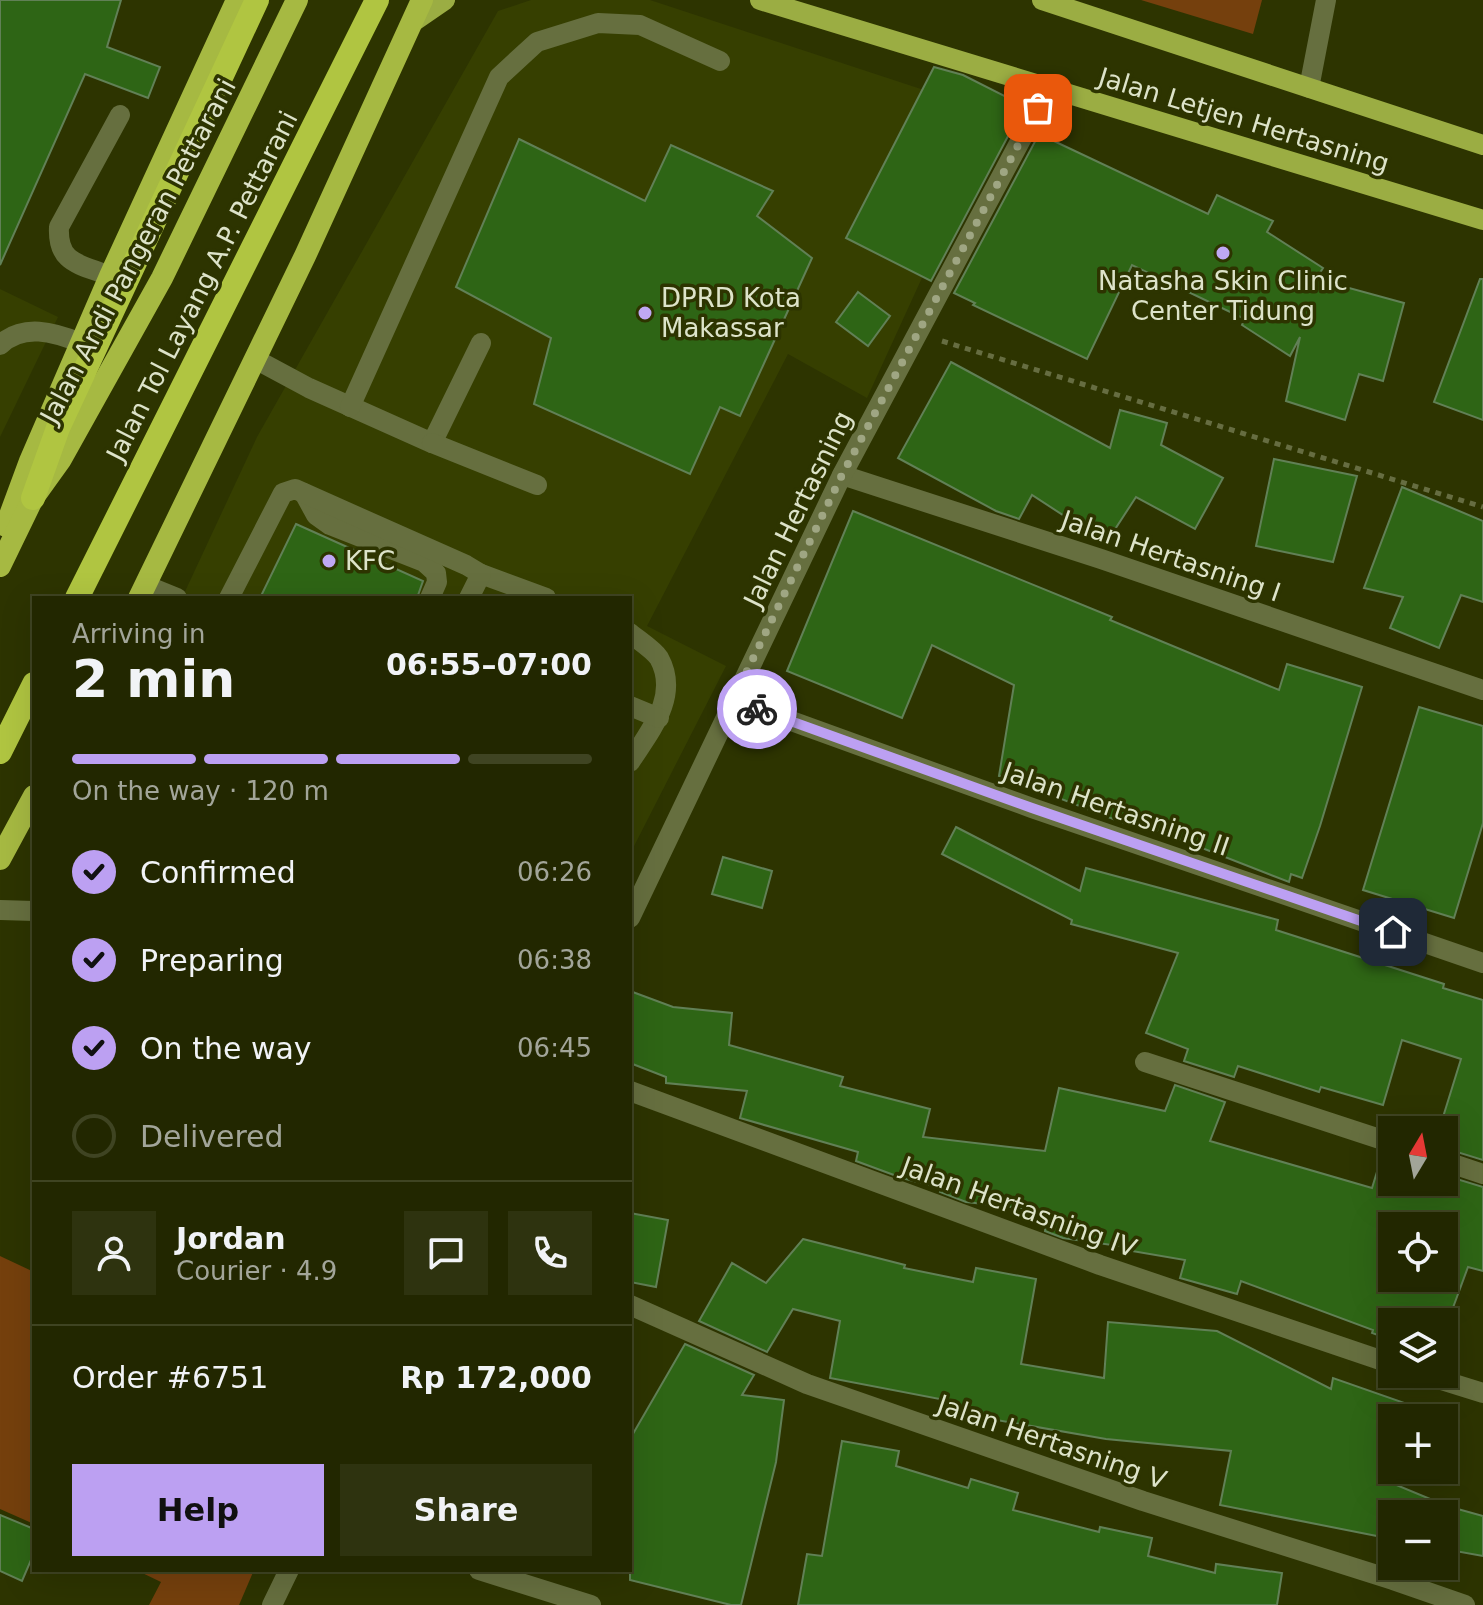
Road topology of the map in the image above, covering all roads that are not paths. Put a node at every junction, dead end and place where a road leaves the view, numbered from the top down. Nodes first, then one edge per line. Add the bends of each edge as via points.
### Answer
1 (237, 0) edge
2 (257, 0) edge
3 (297, 0) edge
4 (377, 0) edge
5 (422, 0) edge
6 (445, 0) edge
7 (760, 0) edge
8 (1042, 0) edge
9 (1326, 0) edge
10 (413, 22) junction
11 (720, 61) dead end
12 (1309, 88) junction
13 (1048, 89) junction
14 (120, 115) dead end
15 (1483, 145) edge
16 (1483, 220) edge
17 (110, 276) junction
18 (81, 343) junction
19 (481, 343) dead end
20 (0, 345) edge
21 (255, 359) junction
22 (350, 407) junction
23 (432, 443) junction
24 (842, 475) junction
25 (537, 485) dead end
26 (304, 493) junction
27 (33, 498) junction
28 (6, 508) edge
29 (0, 543) edge
30 (0, 566) edge
31 (481, 574) junction
32 (142, 591) edge
33 (78, 596) edge
34 (167, 596) edge
35 (230, 596) edge
36 (431, 596) edge
37 (470, 596) edge
38 (541, 596) edge
39 (632, 635) edge
40 (32, 688) edge
41 (1483, 690) edge
42 (733, 700) junction
43 (632, 707) edge
44 (659, 718) junction
45 (0, 752) edge
46 (632, 759) edge
47 (32, 800) edge
48 (0, 859) edge
49 (0, 910) edge
50 (32, 911) edge
51 (632, 914) edge
52 (1483, 963) edge
53 (1145, 1062) dead end
54 (632, 1092) edge
55 (1378, 1138) edge
56 (1458, 1166) edge
57 (1483, 1174) edge
58 (632, 1306) edge
59 (1378, 1359) edge
60 (1458, 1385) edge
61 (1483, 1393) edge
62 (288, 1572) edge
63 (485, 1572) edge
64 (272, 1605) edge
65 (591, 1605) edge
66 (1465, 1605) edge

1 - 17 highway, Jalan Andi Pangeran Pettarani
2 - 27 highway via 58,428
3 - 27 highway, Jalan Andi Pangeran Pettarani via 162,278 61,459
4 - 33 highway, Jalan Tol Layang A.P. Pettarani
5 - 10 highway
6 - 10 main road
7 - 13 main road, Jalan Letjen Hertasning
8 - 12 main road, Jalan Letjen Hertasning
9 - 12 street
10 - 21 highway
11 - 22 street via 640,25 598,23 537,42 499,77
12 - 15 main road, Jalan Letjen Hertasning
13 - 16 main road, Jalan Letjen Hertasning
13 - 24 street, Jalan Hertasning
14 - 17 street via 59,227 58,245 67,259
17 - 18 highway, Jalan Andi Pangeran Pettarani
18 - 20 street via 38,330 9,336
18 - 28 highway, Jalan Andi Pangeran Pettarani
19 - 23 street
21 - 22 street
21 - 32 highway
22 - 23 street
23 - 25 street
24 - 41 street, Jalan Hertasning I
24 - 42 street, Jalan Hertasning
26 - 31 street
26 - 35 street via 283,493
26 - 36 street via 316,515 330,525 424,562 436,573
27 - 30 highway, Jalan Andi Pangeran Pettarani
28 - 29 highway, Jalan Andi Pangeran Pettarani
31 - 37 street
31 - 38 street
32 - 34 street
39 - 44 street via 658,657 667,688
40 - 45 highway
42 - 51 street, Jalan Hertasning
42 - 52 street, Jalan Hertasning II
43 - 44 street
44 - 46 street
47 - 48 highway
49 - 50 street
53 - 55 street
54 - 59 street, Jalan Hertasning IV via 1100,1265
56 - 57 street
58 - 66 street, Jalan Hertasning V via 807,1384
60 - 61 street
62 - 64 street
63 - 65 street

